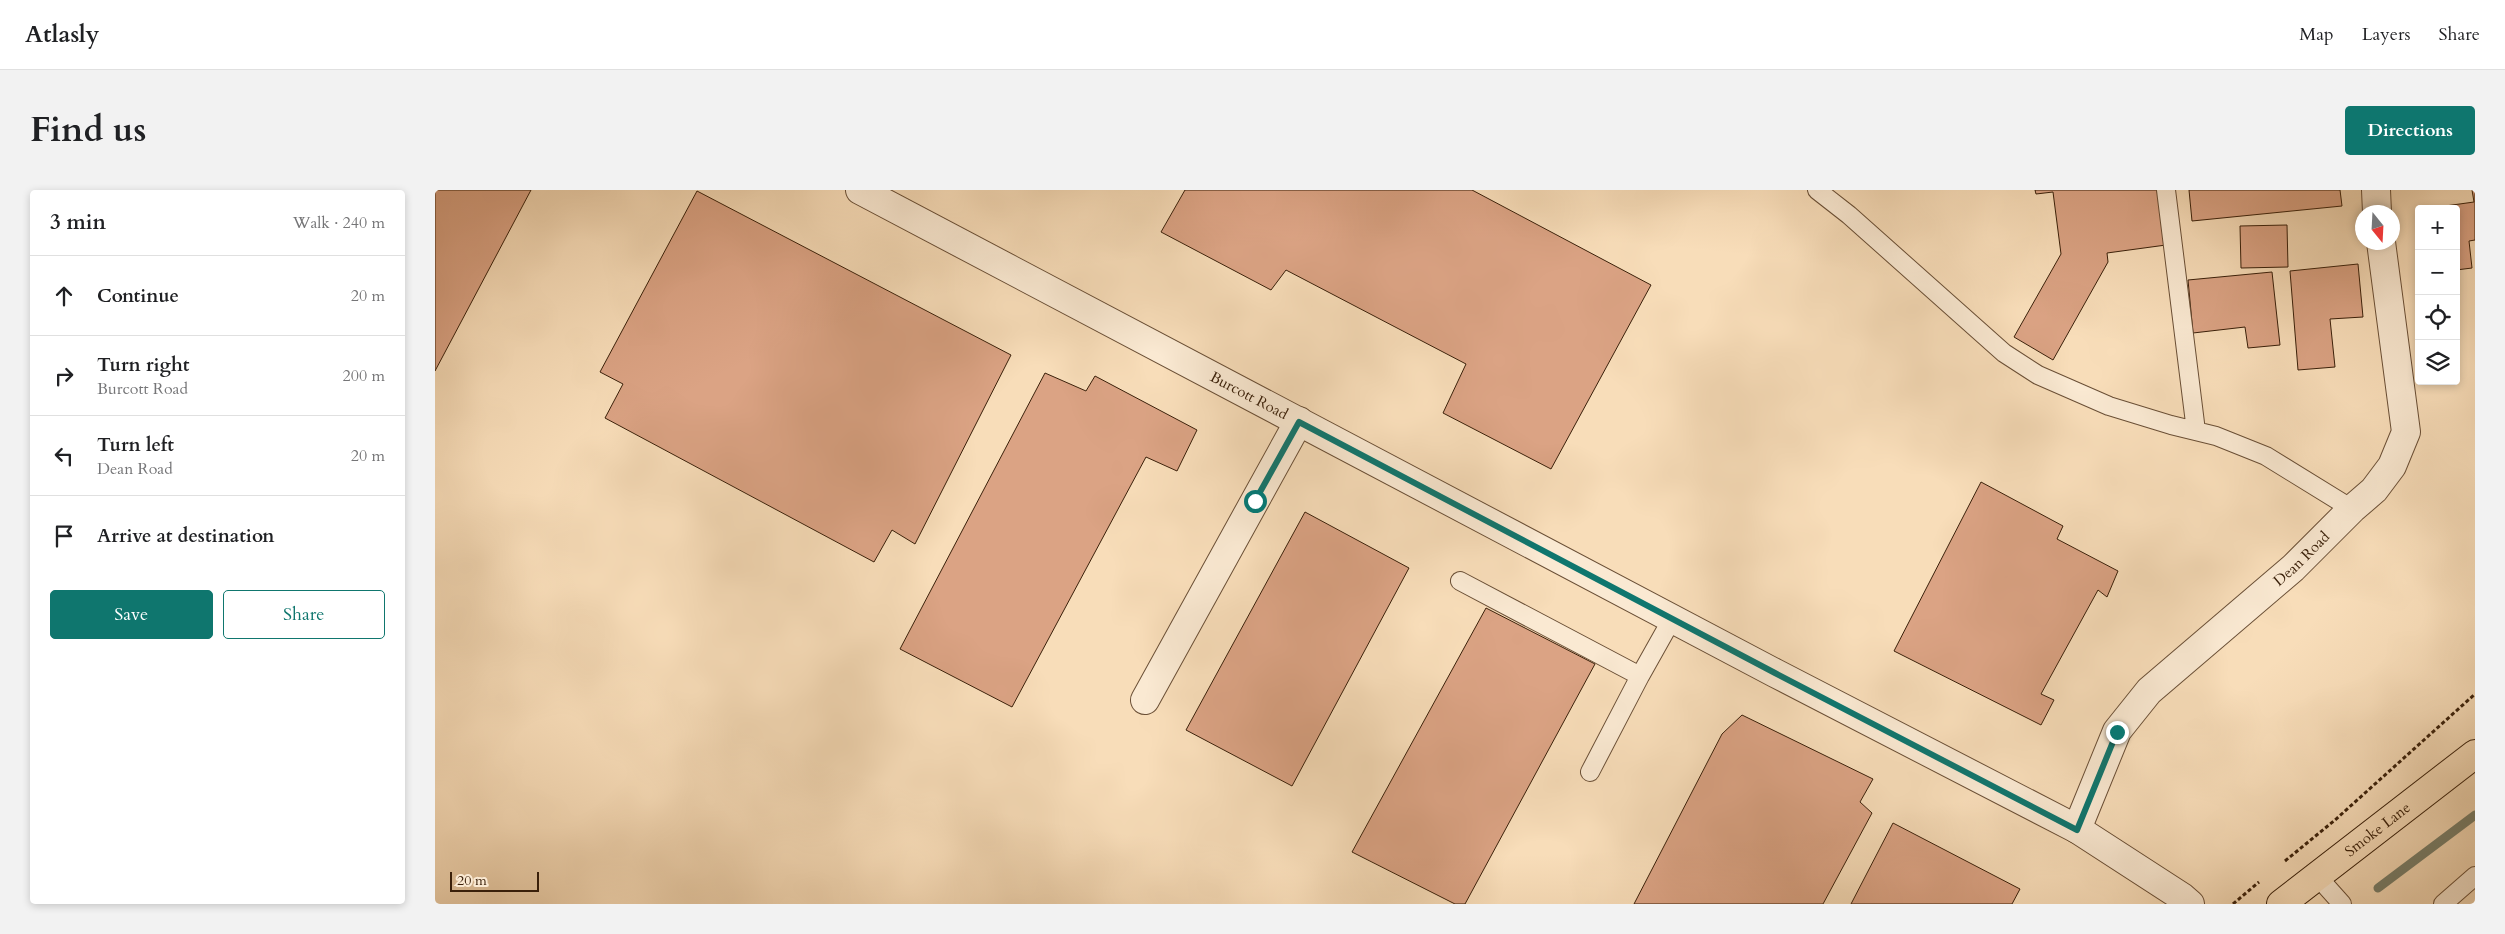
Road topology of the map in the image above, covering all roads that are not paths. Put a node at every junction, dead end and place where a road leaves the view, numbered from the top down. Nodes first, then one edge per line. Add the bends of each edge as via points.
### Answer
1 (859, 190) edge
2 (1817, 190) edge
3 (2166, 190) edge
4 (2376, 190) edge
5 (2377, 205) edge
6 (2382, 250) edge
7 (1299, 422) junction
8 (2196, 431) junction
9 (2352, 509) junction
10 (1460, 582) dead end
11 (1672, 618) junction
12 (1640, 676) junction
13 (1145, 700) dead end
14 (2475, 754) edge
15 (1590, 772) dead end
16 (2077, 830) junction
17 (2317, 876) junction
18 (2475, 876) edge
19 (2190, 904) edge
20 (2281, 904) edge
21 (2342, 904) edge
22 (2443, 904) edge

1 - 7 street, Burcott Road
2 - 8 lane via 2004,354 2038,375 2109,406
3 - 8 lane
4 - 5 street
6 - 9 street, Dean Road via 2406,432 2392,466 2375,490
7 - 11 street, Burcott Road
7 - 13 street
8 - 9 lane via 2266,456
9 - 16 street, Dean Road via 2293,568 2149,691 2117,732
10 - 12 lane
11 - 12 lane
11 - 16 street, Burcott Road
12 - 15 lane
14 - 17 highway, Smoke Lane
16 - 19 street, Burcott Road
17 - 20 highway, Smoke Lane
17 - 21 lane
18 - 22 lane

